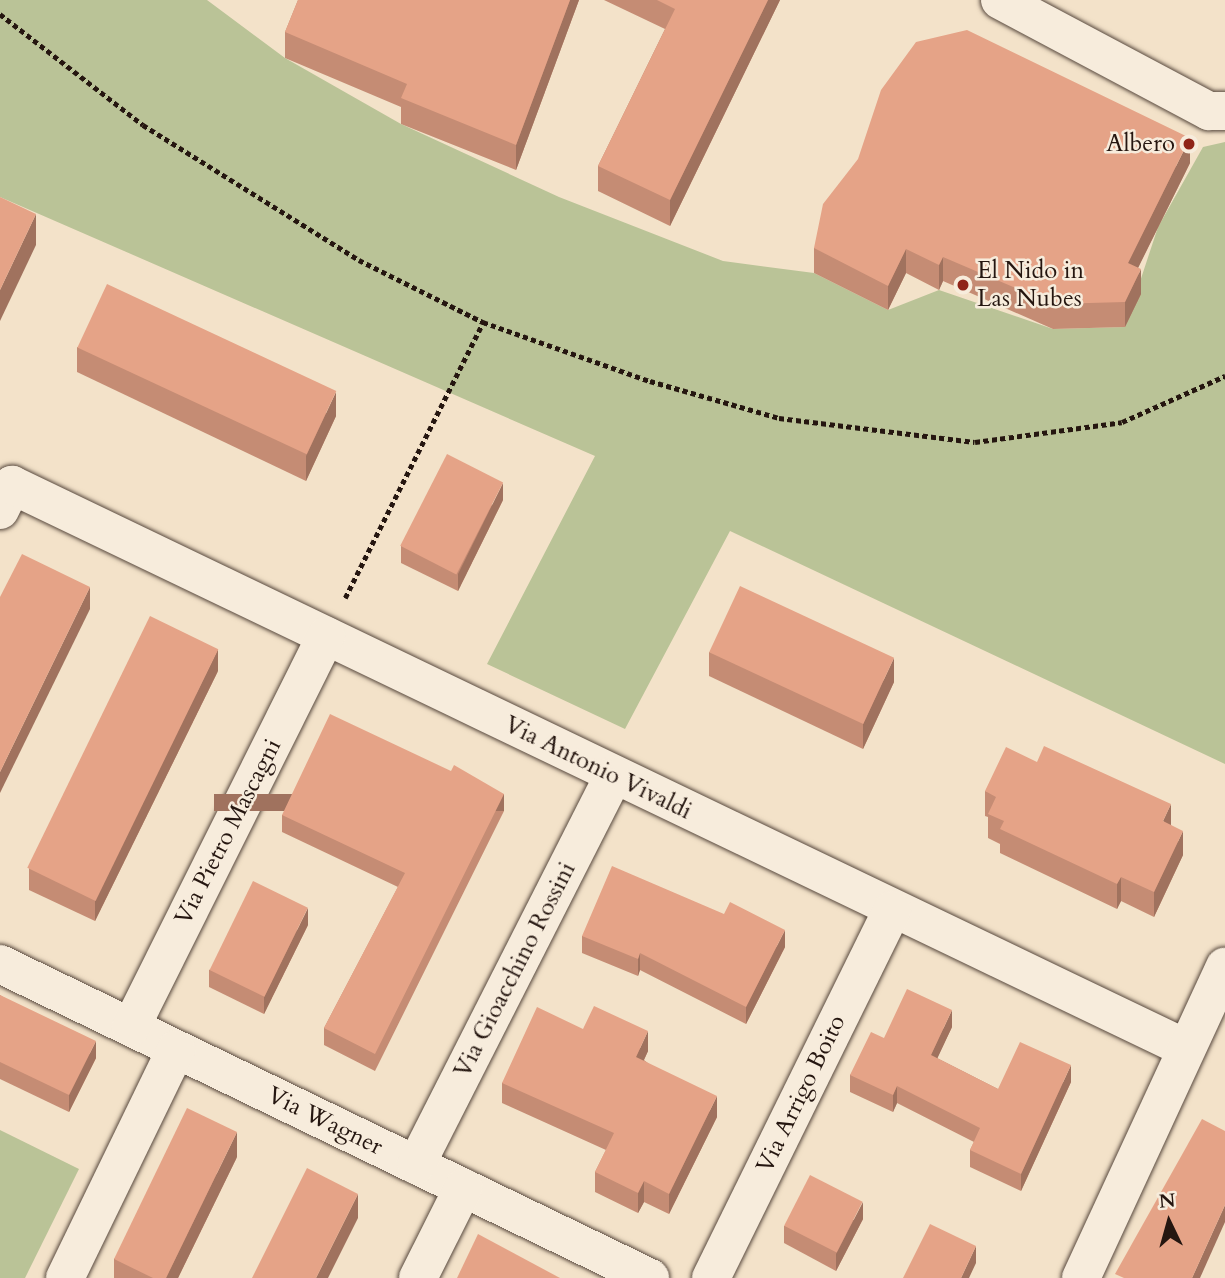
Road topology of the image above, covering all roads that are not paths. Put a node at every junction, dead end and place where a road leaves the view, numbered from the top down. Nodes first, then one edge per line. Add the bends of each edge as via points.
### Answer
1 (1000, 0) edge
2 (1225, 111) edge
3 (6, 498) edge
4 (326, 636) junction
5 (614, 775) junction
6 (892, 910) junction
7 (0, 964) edge
8 (1225, 967) edge
9 (131, 1027) junction
10 (1185, 1048) junction
11 (176, 1049) junction
12 (416, 1165) junction
13 (463, 1188) junction
14 (65, 1278) edge
15 (418, 1278) edge
16 (650, 1278) edge
17 (710, 1278) edge
18 (1081, 1278) edge

1 - 2 street via 1209,110
3 - 4 street, Via Antonio Vivaldi
4 - 5 street, Via Antonio Vivaldi
4 - 9 street, Via Pietro Mascagni
5 - 6 street, Via Antonio Vivaldi
5 - 12 street, Via Gioacchino Rossini
6 - 10 street, Via Antonio Vivaldi
6 - 17 street, Via Arrigo Boito
7 - 9 street, Via Wagner
8 - 10 street
9 - 11 street, Via Wagner
10 - 18 street
11 - 12 street, Via Wagner
11 - 14 street
12 - 13 street, Via Wagner
13 - 15 street
13 - 16 street, Via Wagner

